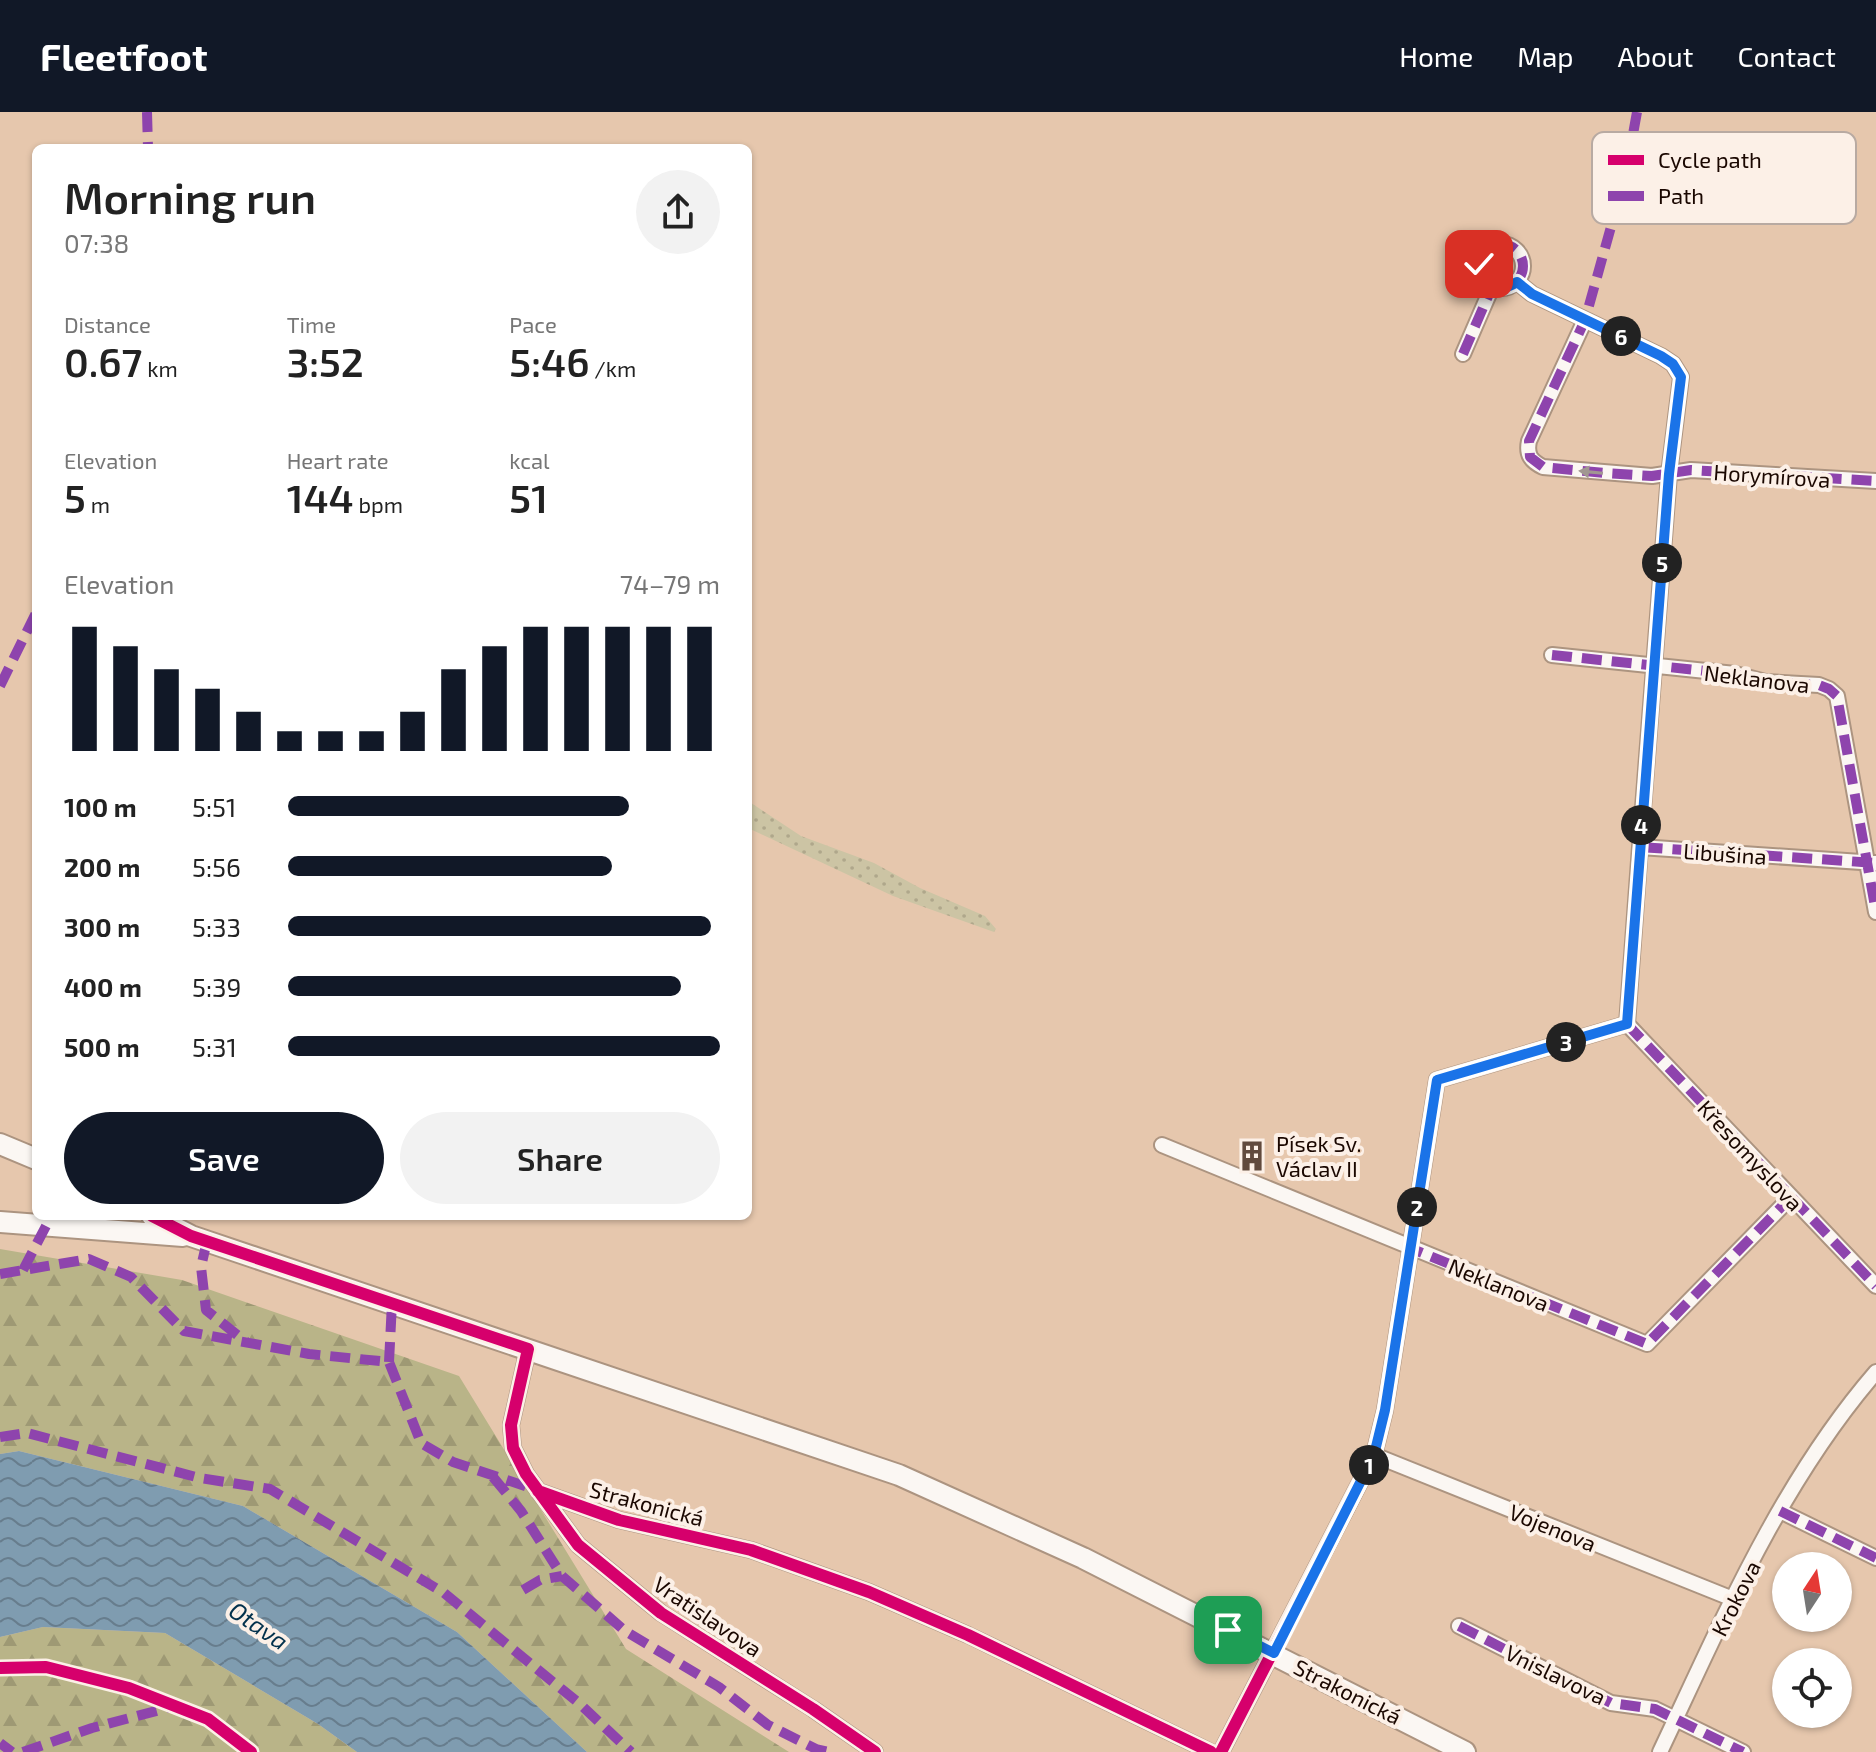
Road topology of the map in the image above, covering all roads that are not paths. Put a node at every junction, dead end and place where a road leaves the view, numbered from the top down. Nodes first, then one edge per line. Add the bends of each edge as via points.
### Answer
1 (1517, 282) junction
2 (1492, 287) junction
3 (1585, 320) junction
4 (1463, 354) dead end
5 (1669, 474) junction
6 (1876, 481) edge
7 (1552, 655) dead end
8 (1653, 666) junction
9 (1640, 847) junction
10 (1871, 862) edge
11 (1876, 912) edge
12 (1627, 1024) junction
13 (0, 1144) edge
14 (1162, 1145) dead end
15 (32, 1157) edge
16 (1791, 1197) junction
17 (160, 1220) edge
18 (0, 1222) edge
19 (191, 1236) junction
20 (1410, 1248) junction
21 (1876, 1286) edge
22 (528, 1349) junction
23 (1876, 1372) edge
24 (1374, 1455) junction
25 (538, 1491) junction
26 (1780, 1511) junction
27 (1876, 1558) edge
28 (1733, 1599) junction
29 (1459, 1626) dead end
30 (1274, 1653) junction
31 (1676, 1718) junction
32 (875, 1752) edge
33 (1211, 1752) edge
34 (1221, 1752) edge
35 (1465, 1752) edge
36 (1660, 1752) edge
37 (1743, 1752) edge

1 - 2 street
1 - 2 street via 1521,256 1497,244 1479,264
1 - 3 street
2 - 4 street
3 - 5 street via 1661,356 1681,377
5 -> 3 street, Horymírova via 1543,467 1530,457 1529,441
5 - 6 street, Horymírova via 1691,470
5 - 8 street
7 - 8 street, Neklanova
8 - 9 street
8 - 10 street, Neklanova via 1819,685 1837,696
9 - 10 street, Libušina
9 - 12 street
10 - 11 street, Neklanova
12 - 16 street, Křesomyslova
12 - 20 street via 1437,1080
13 - 15 main road
14 - 20 street, Neklanova
16 - 20 street, Neklanova via 1647,1344
16 - 21 street, Křesomyslova
17 - 19 main road
18 - 19 main road
19 - 22 main road, Strakonická
20 - 24 street
22 - 25 street via 511,1425 513,1448
22 - 30 main road, Strakonická via 899,1475
23 - 26 street, Krokova via 1815,1450
24 - 28 street, Vojenova
24 - 30 street
25 - 32 street, Vratislavova via 578,1545 661,1613
25 - 33 street, Strakonická via 619,1520 751,1550 869,1592
26 - 27 street
26 - 28 street, Krokova
28 - 31 street, Krokova
29 - 31 street, Vnislavova via 1611,1703 1655,1709
30 - 34 street, Strakonická
30 - 35 main road, Strakonická
31 - 36 street, Krokova
31 - 37 street, Vnislavova

